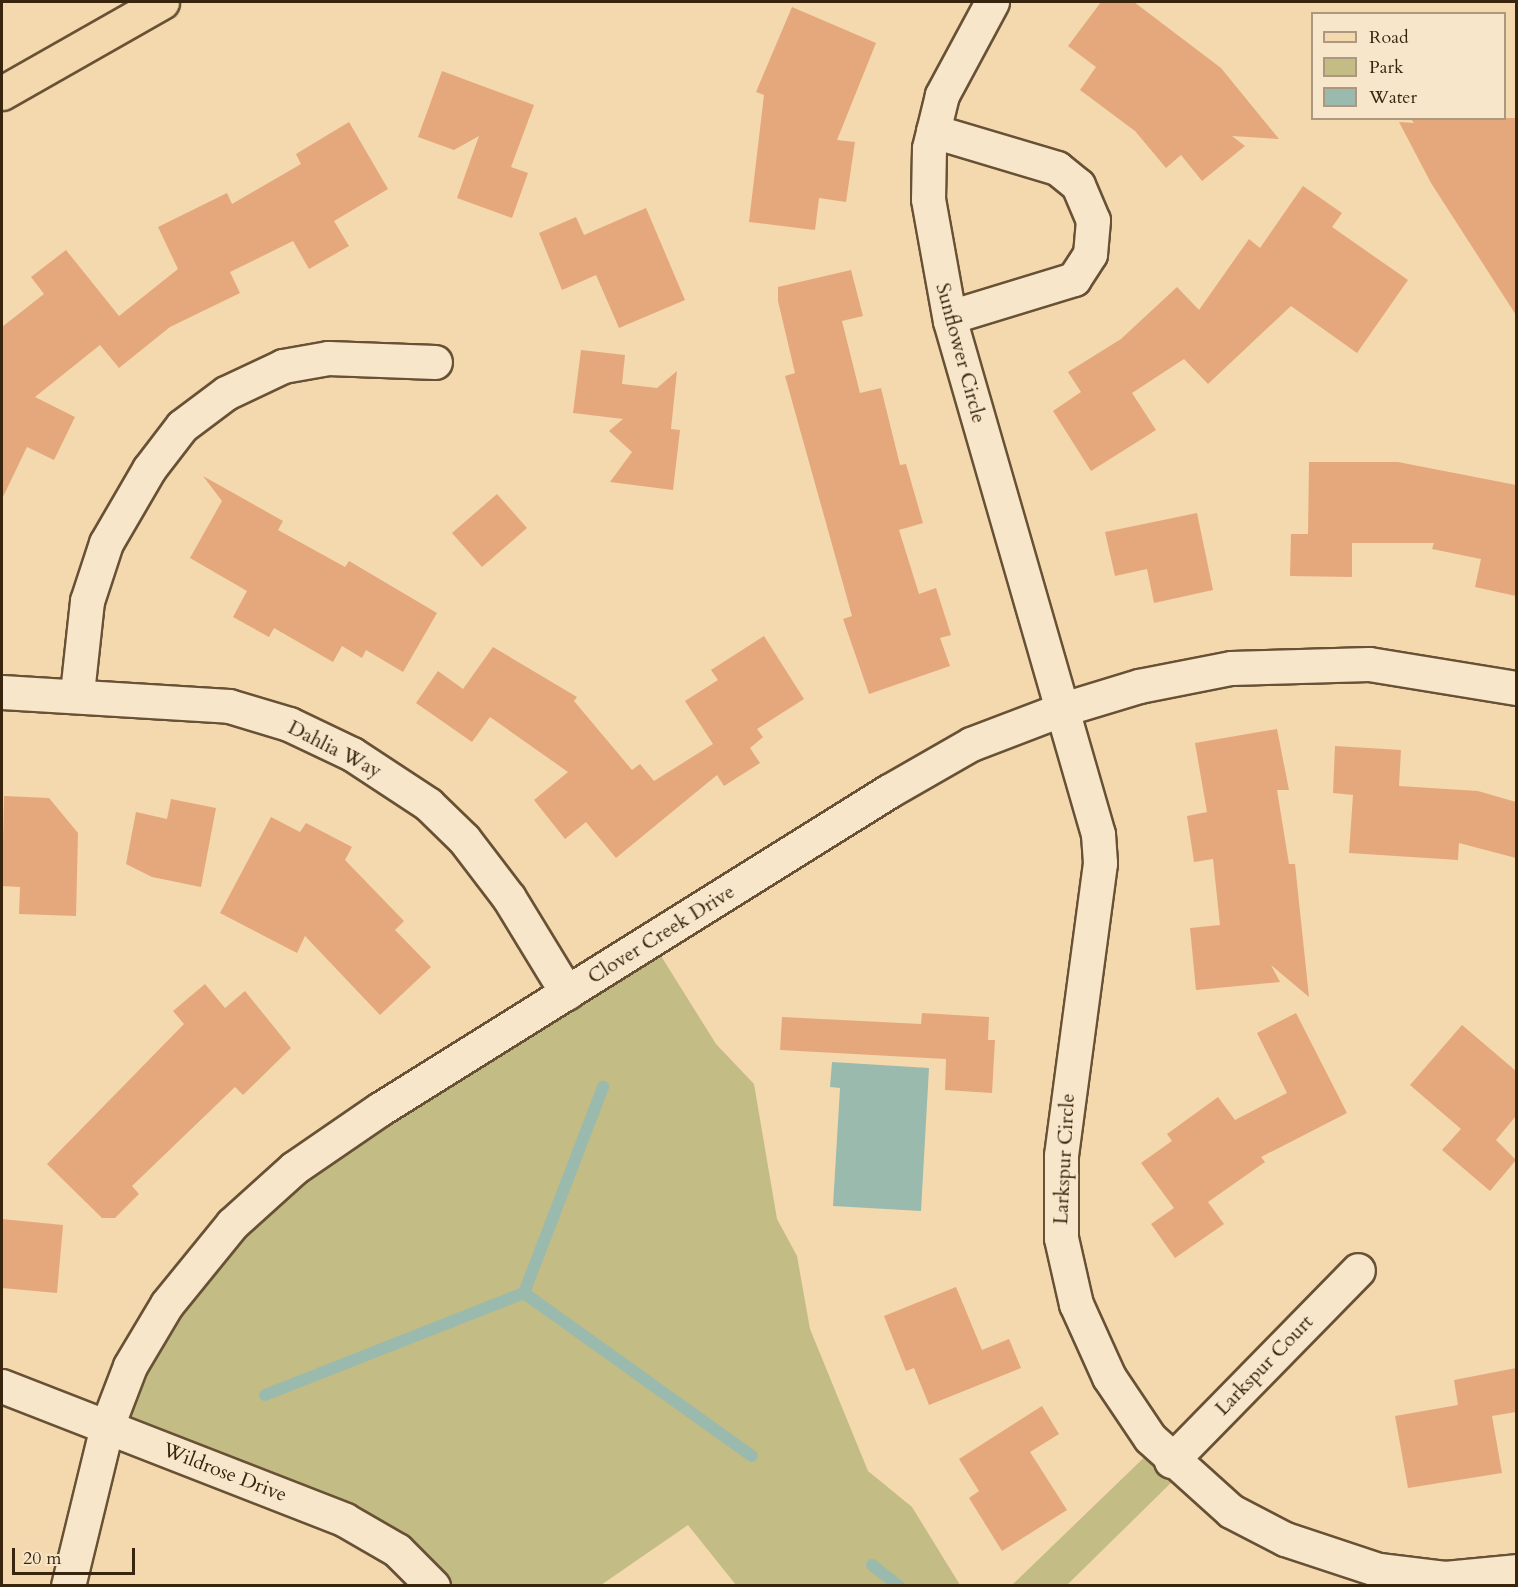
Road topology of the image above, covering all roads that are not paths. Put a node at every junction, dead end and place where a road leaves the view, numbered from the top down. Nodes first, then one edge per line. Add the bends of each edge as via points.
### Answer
1 (162, 2) edge
2 (992, 2) edge
3 (2, 93) edge
4 (933, 131) junction
5 (950, 317) junction
6 (435, 362) dead end
7 (1516, 688) edge
8 (2, 692) edge
9 (77, 693) junction
10 (1060, 710) junction
11 (567, 993) junction
12 (1358, 1270) dead end
13 (2, 1386) edge
14 (107, 1426) junction
15 (1171, 1461) junction
16 (1516, 1571) edge
17 (68, 1586) edge
18 (433, 1586) edge

1 - 3 main road
2 - 4 street, Sunflower Circle via 953,68
4 - 5 street, Sunflower Circle via 929,215
4 - 5 street via 1030,156 1063,171 1087,199 1094,226 1090,254 1074,279
5 - 10 street, Sunflower Circle
6 - 9 street via 328,358 283,366 226,393 182,426 149,470 106,543 87,601
7 - 10 street, Clover Creek Drive via 1400,667 1264,665 1139,686
8 - 9 street, Dahlia Way
9 - 11 street, Dahlia Way via 252,711 318,737 384,773 442,816 480,858
10 - 11 street, Clover Creek Drive via 971,744 916,774
10 - 15 street, Larkspur Circle via 1093,816 1100,863 1064,1110 1062,1245 1078,1311 1109,1377
11 - 14 street, Clover Creek Drive via 380,1109 268,1190 212,1247 167,1304 130,1366
12 - 15 street, Larkspur Court
13 - 14 street, Wildrose Drive
14 - 17 street, Clover Creek Drive
14 - 18 street, Wildrose Drive via 345,1520 397,1550
15 - 16 street, Larkspur Circle via 1248,1522 1364,1565 1445,1578

